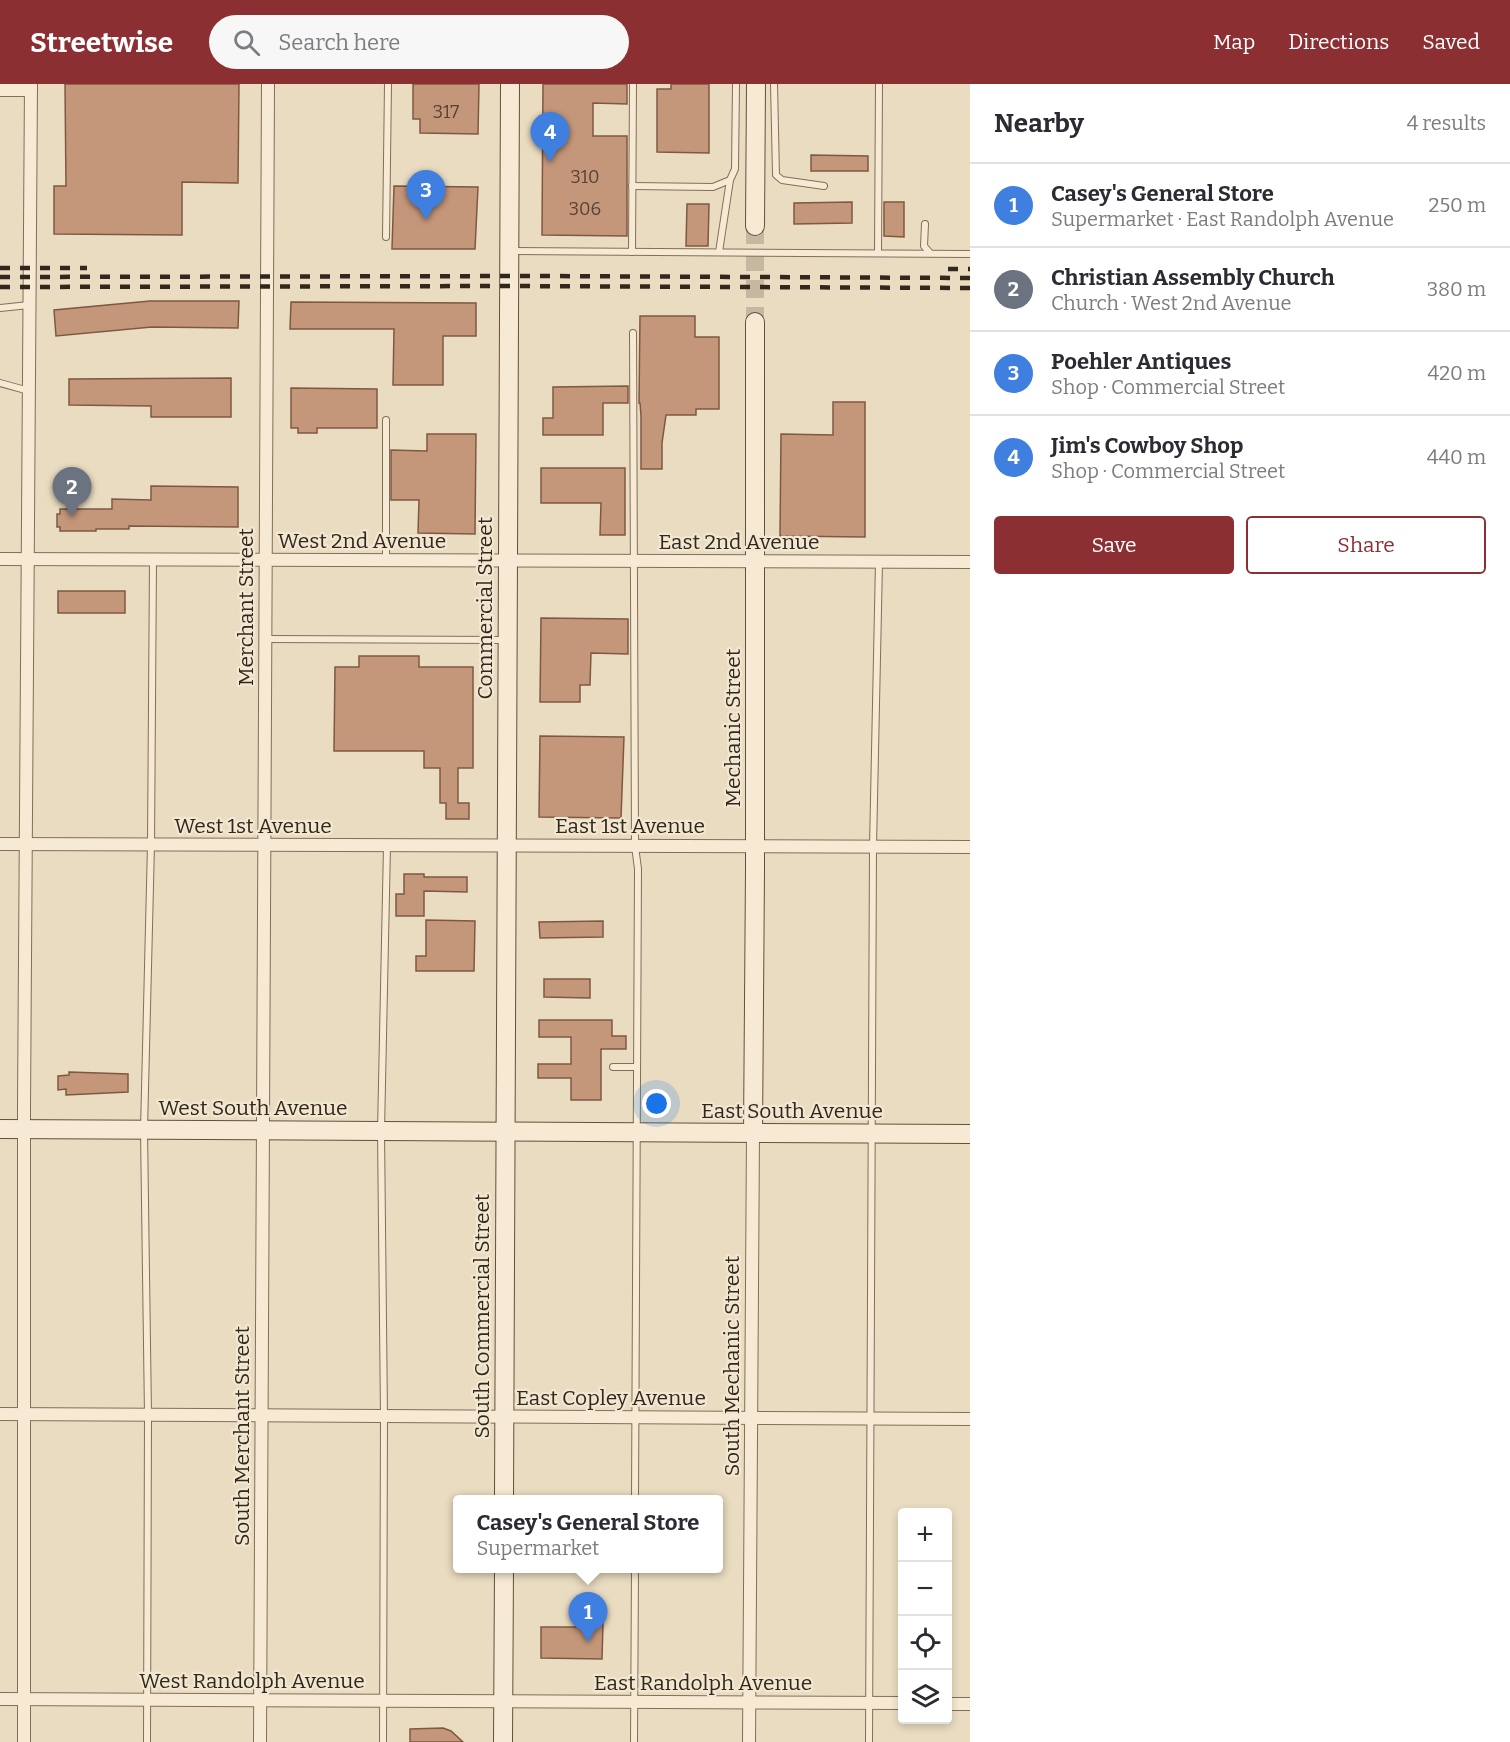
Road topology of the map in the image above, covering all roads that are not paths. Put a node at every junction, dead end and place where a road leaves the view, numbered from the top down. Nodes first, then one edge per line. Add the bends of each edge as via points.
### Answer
1 (268, 84) edge
2 (388, 84) edge
3 (510, 84) edge
4 (633, 84) edge
5 (736, 84) edge
6 (756, 84) edge
7 (774, 84) edge
8 (879, 84) edge
9 (31, 87) edge
10 (0, 90) edge
11 (730, 180) junction
12 (632, 186) junction
13 (824, 186) dead end
14 (925, 224) dead end
15 (755, 226) tunnel mouth
16 (386, 237) dead end
17 (509, 251) junction
18 (632, 252) junction
19 (719, 252) junction
20 (878, 253) junction
21 (930, 253) junction
22 (970, 254) edge
23 (30, 305) junction
24 (0, 308) edge
25 (755, 322) tunnel mouth
26 (633, 333) dead end
27 (0, 383) edge
28 (29, 391) junction
29 (386, 420) dead end
30 (0, 559) edge
31 (28, 559) junction
32 (153, 560) junction
33 (266, 560) junction
34 (386, 561) junction
35 (508, 561) junction
36 (634, 561) junction
37 (756, 561) junction
38 (879, 562) junction
39 (970, 562) edge
40 (266, 639) junction
41 (507, 640) junction
42 (0, 844) edge
43 (27, 844) junction
44 (151, 845) junction
45 (264, 845) junction
46 (387, 846) junction
47 (506, 846) junction
48 (635, 846) junction
49 (755, 846) junction
50 (873, 847) junction
51 (970, 847) edge
52 (613, 1067) dead end
53 (637, 1067) junction
54 (0, 1128) edge
55 (24, 1128) junction
56 (144, 1130) junction
57 (263, 1131) junction
58 (381, 1131) junction
59 (505, 1132) junction
60 (637, 1134) junction
61 (753, 1134) junction
62 (872, 1134) junction
63 (970, 1134) edge
64 (0, 1414) edge
65 (25, 1414) junction
66 (148, 1415) junction
67 (262, 1416) junction
68 (384, 1416) junction
69 (504, 1417) junction
70 (635, 1417) junction
71 (752, 1418) junction
72 (871, 1418) junction
73 (970, 1419) edge
74 (504, 1495) edge
75 (635, 1495) edge
76 (504, 1573) edge
77 (635, 1573) edge
78 (0, 1699) edge
79 (24, 1699) junction
80 (147, 1700) junction
81 (260, 1701) junction
82 (383, 1701) junction
83 (503, 1702) junction
84 (634, 1702) junction
85 (749, 1702) junction
86 (869, 1703) junction
87 (898, 1703) edge
88 (952, 1704) edge
89 (970, 1704) edge
90 (24, 1742) edge
91 (147, 1742) edge
92 (260, 1742) edge
93 (383, 1742) edge
94 (503, 1742) edge
95 (634, 1742) edge
96 (749, 1742) edge
97 (869, 1742) edge

1 - 33 street, Merchant Street
2 - 16 lane
3 - 17 main road, Commercial Street
4 - 12 lane
5 - 11 lane via 735,169
6 - 15 main road
7 - 13 lane via 776,175 782,180
8 - 20 lane
9 - 10 street
9 - 23 street
11 - 12 lane via 713,187
11 - 19 lane
12 - 18 lane
14 - 21 lane via 924,246
17 - 18 lane
17 - 35 main road, Commercial Street
18 - 19 lane
19 - 20 lane
20 - 21 lane
21 - 22 lane
23 - 24 lane
23 - 28 street
25 - 37 main road, Mechanic Street
26 - 36 lane
27 - 28 lane
28 - 31 street
29 - 34 lane
30 - 31 street, West 2nd Avenue
31 - 32 street, West 2nd Avenue
31 - 43 street
32 - 33 street, West 2nd Avenue
32 - 44 lane
33 - 34 street, West 2nd Avenue
33 - 40 street, Merchant Street
34 - 35 street, West 2nd Avenue
35 - 36 street, East 2nd Avenue
35 - 41 main road, Commercial Street
36 - 37 street, East 2nd Avenue
36 - 48 lane
37 - 38 street, East 2nd Avenue
37 - 49 main road, Mechanic Street
38 - 39 street, East 2nd Avenue
38 - 50 lane
40 - 41 lane
40 - 45 street, Merchant Street
41 - 47 main road, Commercial Street
42 - 43 street, West 1st Avenue
43 - 44 street, West 1st Avenue
43 - 55 street
44 - 45 street, West 1st Avenue
44 - 56 lane
45 - 46 street, West 1st Avenue
45 - 57 street, Merchant Street
46 - 47 street, West 1st Avenue
46 - 58 lane
47 - 48 street, East 1st Avenue
47 - 59 main road, Commercial Street
48 - 49 street, East 1st Avenue
48 - 53 lane
49 - 50 street, East 1st Avenue
49 - 61 main road, Mechanic Street
50 - 51 street, East 1st Avenue
50 - 62 lane
52 - 53 lane
53 - 60 lane
54 - 55 main road, West South Avenue
55 - 56 main road, West South Avenue
55 - 65 street
56 - 57 main road, West South Avenue
56 - 66 lane
57 - 58 main road, West South Avenue
57 - 67 street, South Merchant Street
58 - 59 main road, West South Avenue
58 - 68 lane
59 - 60 main road, East South Avenue
59 - 69 main road, South Commercial Street
60 - 61 main road, East South Avenue
60 - 70 lane
61 - 62 main road, East South Avenue
61 - 71 street, South Mechanic Street
62 - 63 main road, East South Avenue
62 - 72 lane
64 - 65 street, East Copley Avenue
65 - 66 street, East Copley Avenue
65 - 79 street
66 - 67 street, East Copley Avenue
66 - 80 lane
67 - 68 street, East Copley Avenue
67 - 81 street, South Merchant Street
68 - 69 street, East Copley Avenue
68 - 82 lane
69 - 70 street, East Copley Avenue
69 - 74 main road, South Commercial Street
70 - 71 street, East Copley Avenue
70 - 75 lane
71 - 72 street, East Copley Avenue
71 - 85 street, South Mechanic Street
72 - 73 street, East Copley Avenue
72 - 86 lane
76 - 83 main road
77 - 84 lane
78 - 79 street, West Randolph Avenue
79 - 80 street, West Randolph Avenue
79 - 90 street
80 - 81 street, West Randolph Avenue
80 - 91 lane
81 - 82 street, West Randolph Avenue
81 - 92 street, South Merchant Street
82 - 83 street, West Randolph Avenue
82 - 93 lane
83 - 84 street, East Randolph Avenue
83 - 94 main road
84 - 85 street, East Randolph Avenue
84 - 95 lane
85 - 86 street, East Randolph Avenue
85 - 96 street, South Mechanic Street
86 - 87 street, East Randolph Avenue
86 - 97 lane
88 - 89 street

